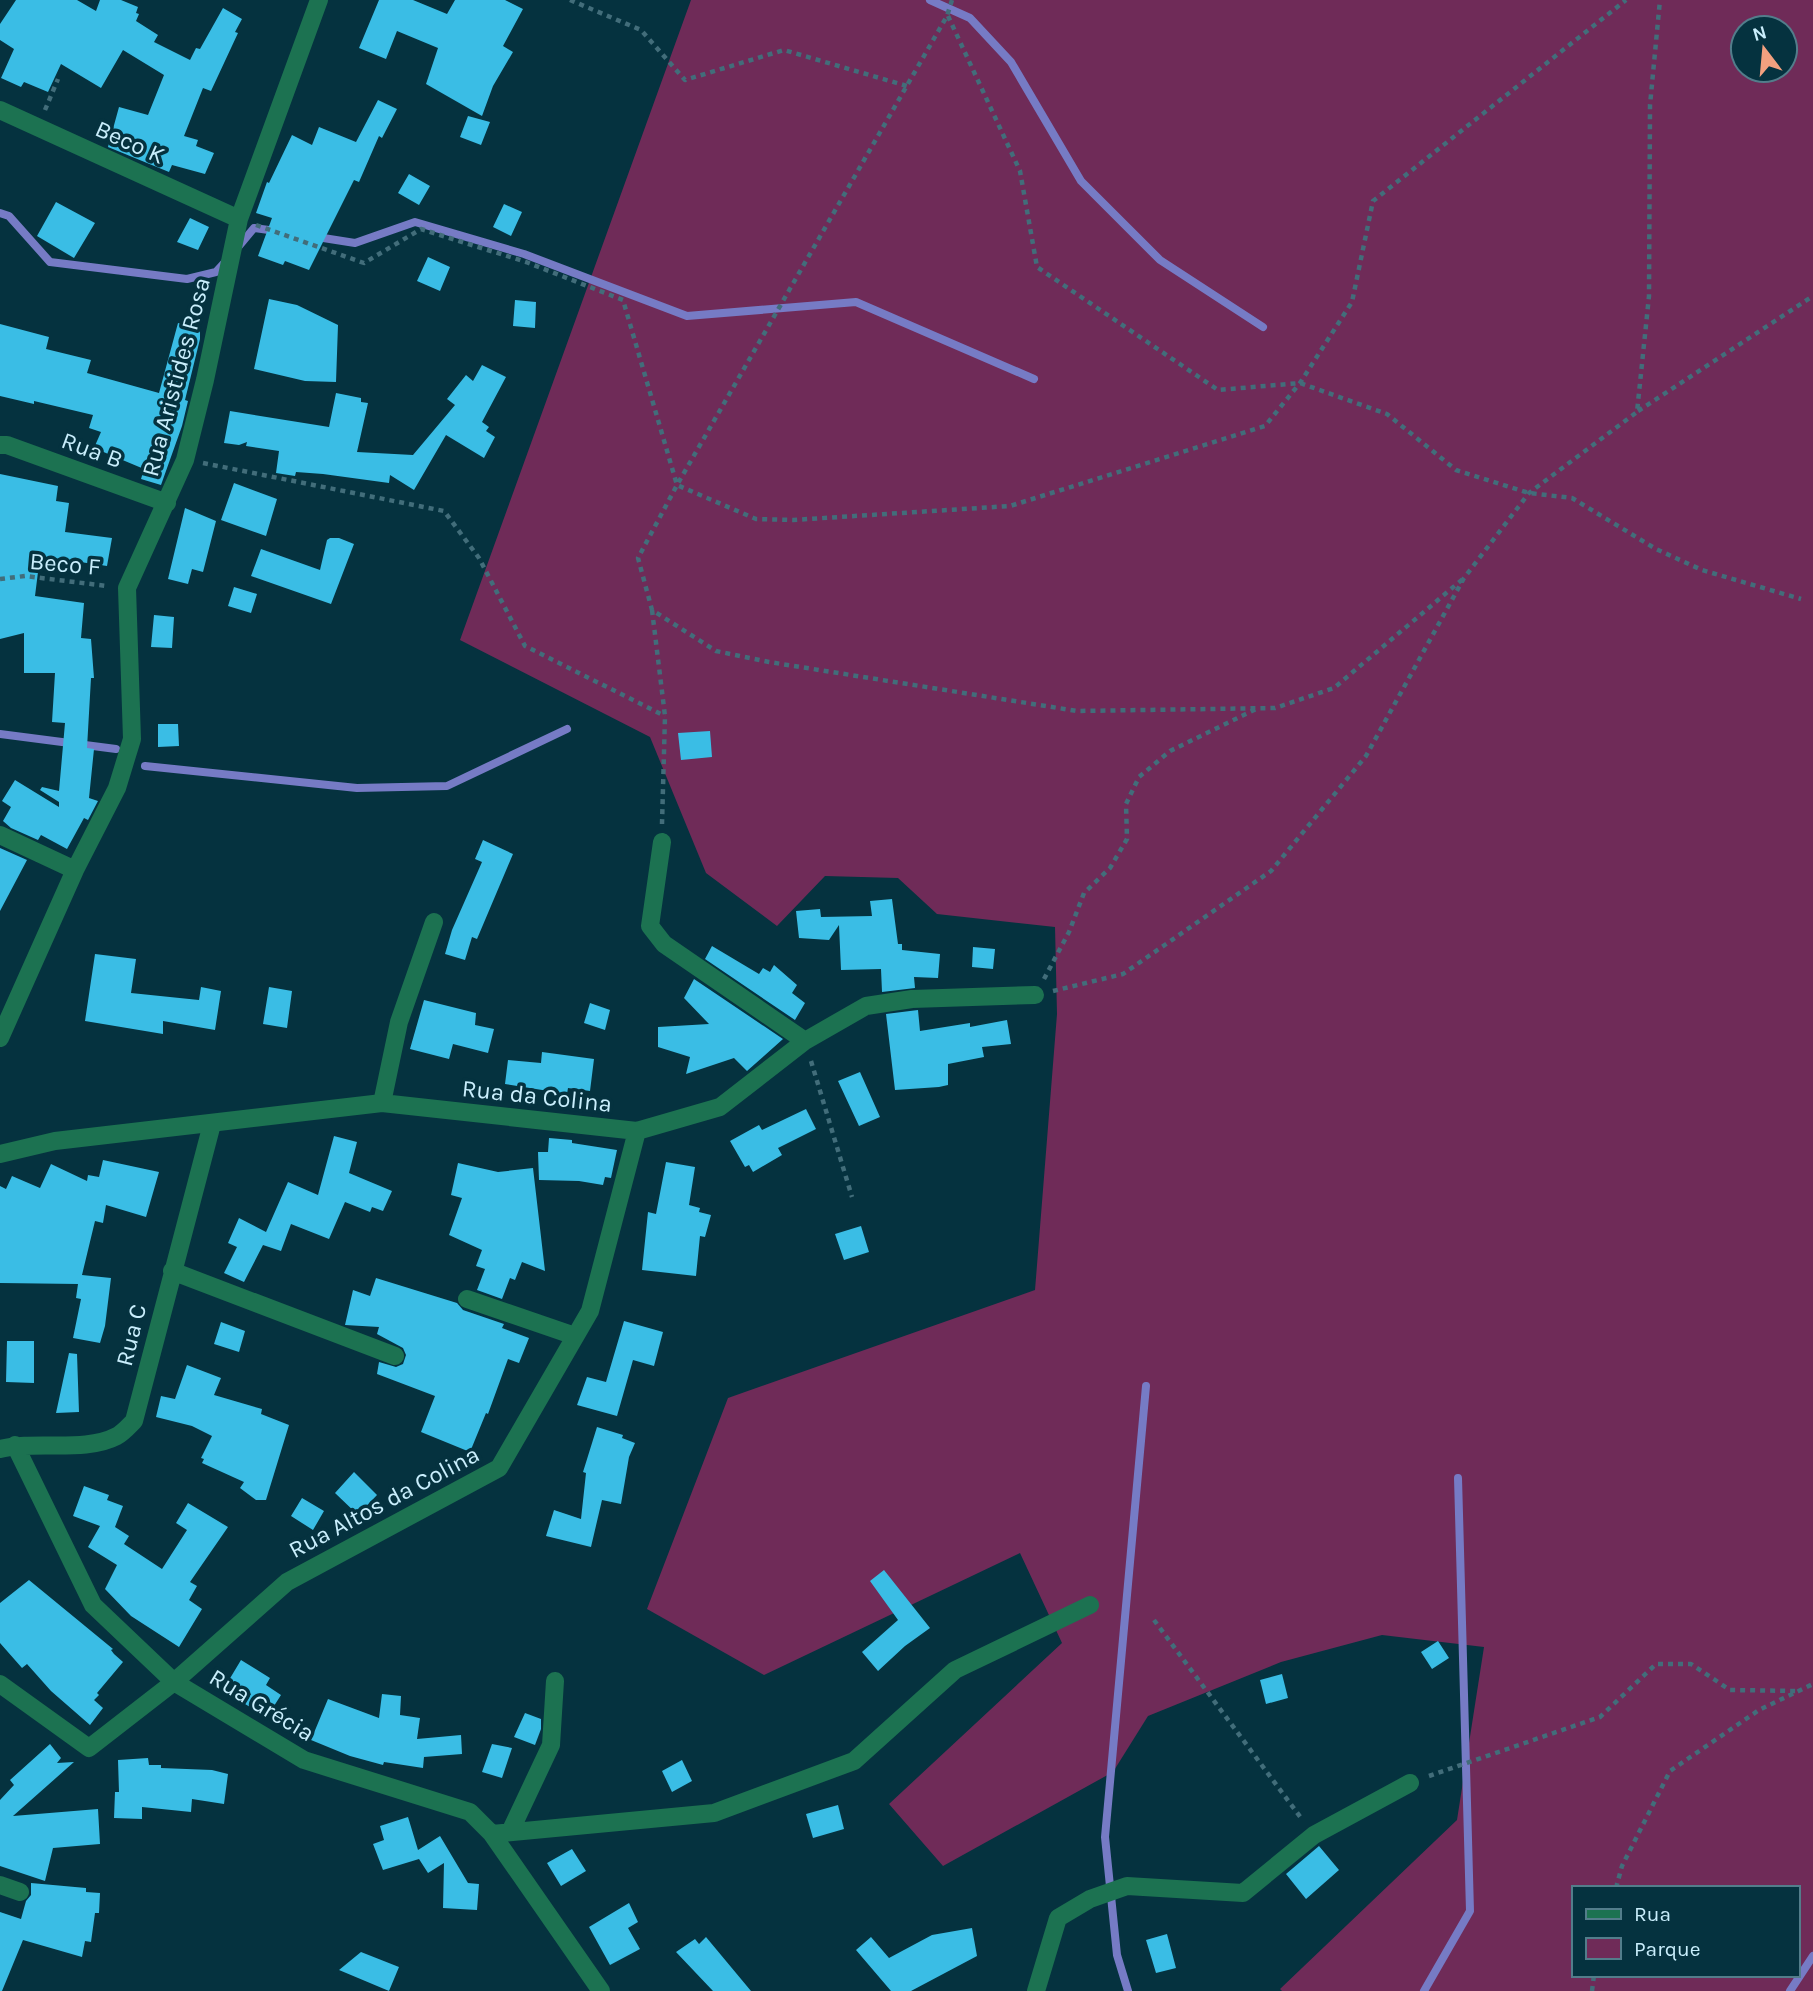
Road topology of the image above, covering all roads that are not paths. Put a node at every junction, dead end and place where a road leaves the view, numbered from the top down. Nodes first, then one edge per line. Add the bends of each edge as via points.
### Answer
1 (318, 0) edge
2 (0, 110) edge
3 (239, 219) junction
4 (0, 444) edge
5 (167, 503) junction
6 (0, 835) edge
7 (662, 842) road end
8 (75, 870) junction
9 (434, 922) dead end
10 (1035, 995) road end
11 (0, 1038) edge
12 (805, 1041) junction
13 (382, 1103) junction
14 (212, 1124) junction
15 (637, 1131) junction
16 (0, 1154) edge
17 (172, 1271) junction
18 (467, 1299) dead end
19 (575, 1336) junction
20 (395, 1356) dead end
21 (8, 1447) edge
22 (1090, 1605) dead end
23 (555, 1681) dead end
24 (174, 1682) junction
25 (0, 1684) edge
26 (1410, 1783) road end
27 (501, 1833) junction
28 (0, 1885) edge
29 (20, 1892) dead end
30 (601, 1991) edge
31 (1036, 1991) edge

1 - 3 street, Rua Aristides Rosa
2 - 3 street, Beco K
3 - 5 street, Rua Aristides Rosa via 185,460
4 - 5 street, Rua B
5 - 8 street, Rua Aristides Rosa via 127,588 132,739 117,788
6 - 8 street
7 - 12 street via 650,926 664,944
8 - 11 street, Rua Aristides Rosa
9 - 13 street via 399,1022
10 - 12 street, Rua da Colina via 912,999 866,1006
12 - 15 street, Rua da Colina via 720,1107
13 - 14 street, Rua da Colina
13 - 15 street, Rua da Colina
14 - 16 street, Rua da Colina via 54,1141
14 - 17 street, Rua C
15 - 19 street, Rua Altos da Colina via 590,1311
17 - 20 street
17 - 21 street, Rua C via 134,1421 119,1435 98,1444
18 - 19 street
19 - 24 street, Rua Altos da Colina via 499,1468 287,1582
21 - 24 street, Rua Grécia via 93,1605
22 - 27 street via 955,1670 854,1761 714,1813
23 - 27 street via 551,1745
24 - 25 street, Rua Altos da Colina via 89,1748
24 - 27 street, Rua Grécia via 304,1760 470,1812
26 - 31 street via 1314,1835 1243,1893 1127,1885 1090,1899 1058,1918
27 - 30 street, Rua Grécia
28 - 29 street

